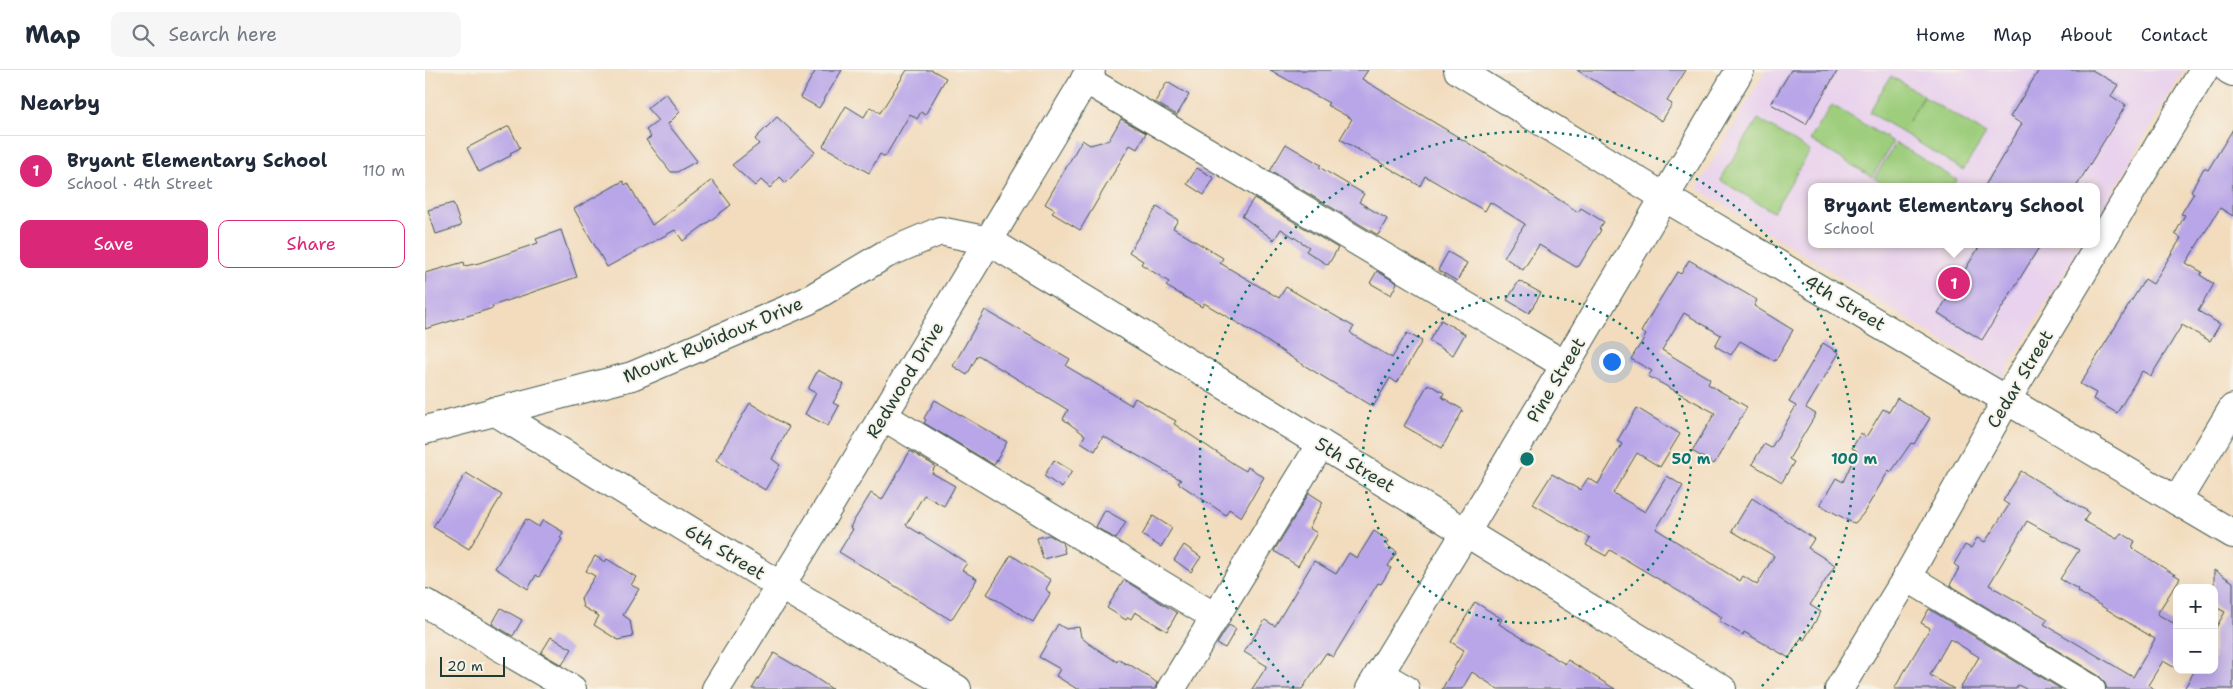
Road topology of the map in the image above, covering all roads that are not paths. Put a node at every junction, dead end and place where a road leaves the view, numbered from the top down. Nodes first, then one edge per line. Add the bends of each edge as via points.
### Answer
1 (1458, 70) edge
2 (1740, 70) edge
3 (2204, 70) edge
4 (2229, 70) edge
5 (2233, 72) edge
6 (1087, 73) edge
7 (1664, 197) junction
8 (989, 241) junction
9 (2100, 244) edge
10 (2097, 248) edge
11 (1565, 365) junction
12 (2007, 399) junction
13 (2233, 408) edge
14 (494, 411) junction
15 (883, 416) junction
16 (425, 430) edge
17 (1321, 444) junction
18 (2177, 501) junction
19 (1466, 532) junction
20 (2233, 534) edge
21 (1907, 577) junction
22 (781, 586) junction
23 (425, 603) edge
24 (1215, 616) junction
25 (1374, 681) edge
26 (572, 689) edge
27 (716, 689) edge
28 (957, 689) edge
29 (1171, 689) edge
30 (1405, 689) edge
31 (1722, 689) edge
32 (1839, 689) edge
33 (2091, 689) edge

1 - 7 street, 4th Street
2 - 7 street, Pine Street
3 - 9 street, Cedar Street
4 - 5 street
6 - 8 street, Redwood Drive
6 - 11 street
7 - 11 street, Pine Street
7 - 12 street, 4th Street
8 - 14 street, Mount Rubidoux Drive via 940,231 886,254 807,302 632,376
8 - 15 street, Redwood Drive
8 - 17 street, 5th Street
10 - 12 street, Cedar Street
11 - 19 street, Pine Street
12 - 18 street, 4th Street
12 - 21 street, Cedar Street
13 - 18 street
14 - 16 street, Mount Rubidoux Drive
14 - 22 street, 6th Street
15 - 22 street, Redwood Drive
15 - 24 street
17 - 19 street, 5th Street
17 - 24 street
18 - 20 street, 4th Street
19 - 25 street, Pine Street
19 - 31 street, 5th Street
21 - 32 street, Cedar Street
21 - 33 street
22 - 27 street, Redwood Drive
22 - 28 street, 6th Street
23 - 26 street
24 - 29 street
25 - 30 street

